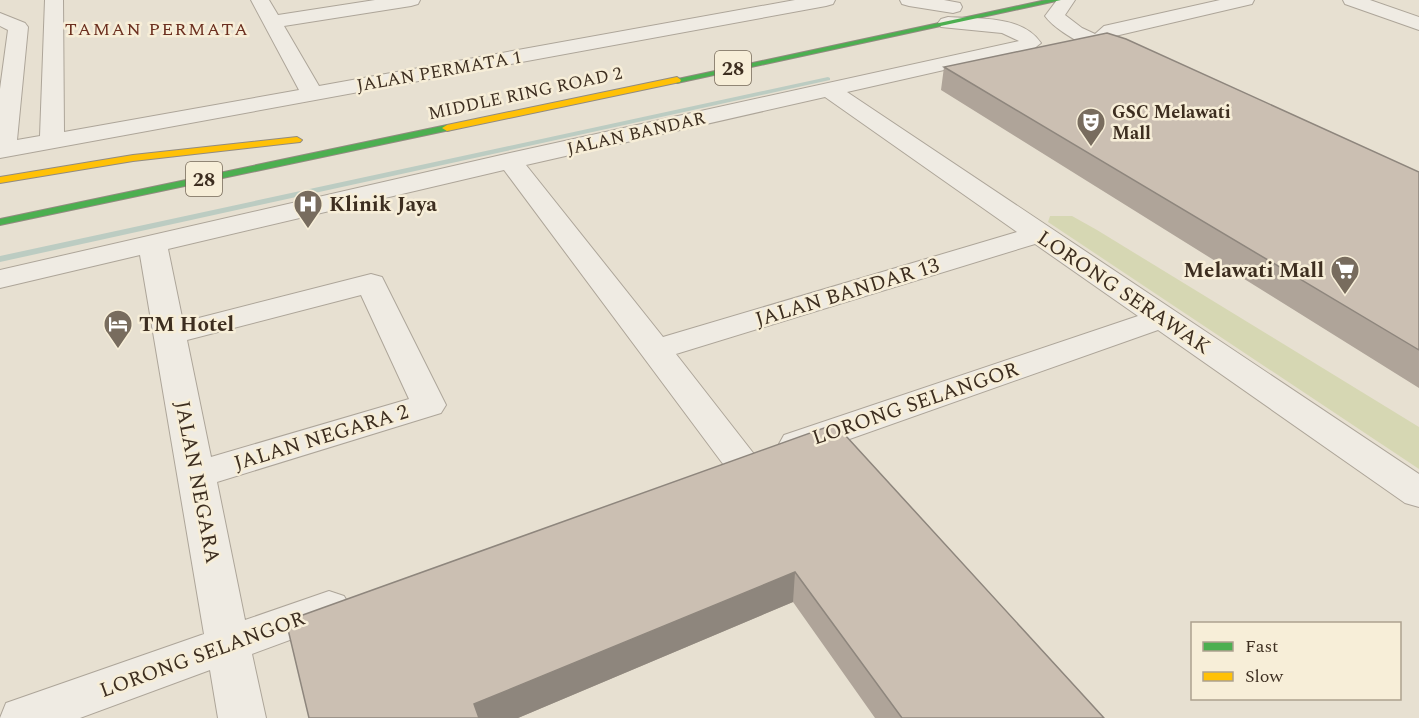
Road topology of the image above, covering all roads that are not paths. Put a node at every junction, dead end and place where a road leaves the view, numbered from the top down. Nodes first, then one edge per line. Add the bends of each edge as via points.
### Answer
1 (54, 0) edge
2 (260, 0) edge
3 (411, 0) edge
4 (826, 0) edge
5 (990, 0) edge
6 (1057, 0) edge
7 (1066, 0) edge
8 (1245, 0) edge
9 (1352, 0) edge
10 (905, 9) edge
11 (2, 11) edge
12 (951, 15) junction
13 (271, 22) junction
14 (1064, 24) junction
15 (1419, 24) edge
16 (1107, 33) junction
17 (829, 90) junction
18 (312, 94) junction
19 (52, 143) junction
20 (2, 151) edge
21 (510, 161) junction
22 (149, 170) dead end
23 (0, 180) edge
24 (0, 222) edge
25 (1039, 234) junction
26 (153, 245) junction
27 (0, 279) edge
28 (1162, 318) junction
29 (170, 335) junction
30 (656, 350) junction
31 (197, 475) junction
32 (1419, 494) edge
33 (362, 597) edge
34 (228, 644) junction
35 (23, 718) edge
36 (242, 718) edge

1 - 19 street
2 - 13 street
3 - 13 street
4 - 18 street, JALAN PERMATA 1
5 - 12 highway, MIDDLE RING ROAD 2 / 28
6 - 12 highway, MIDDLE RING ROAD 2 / 28
7 - 14 street via 1055,16
8 - 16 street
9 - 15 street
10 - 12 street
11 - 20 street via 18,27
12 - 17 street, JALAN BANDAR via 1004,27 1022,34 1031,43
12 - 24 highway, MIDDLE RING ROAD 2 / 28
13 - 18 street
14 - 16 street
14 - 16 street via 1151,65 1109,41
17 - 21 street, JALAN BANDAR
17 - 25 street, LORONG SERAWAK
18 - 19 street, JALAN PERMATA 1
19 - 20 street, JALAN PERMATA 1
21 - 26 street, JALAN BANDAR
21 - 30 street
22 - 23 highway, 28 via 303,139 133,158
25 - 28 street, LORONG SERAWAK
25 - 30 street, JALAN BANDAR 13
26 - 27 street, JALAN BANDAR
26 - 29 street, JALAN NEGARA
28 - 30 street, LORONG SELANGOR via 725,469
28 - 32 street, LORONG SERAWAK
29 - 31 street, JALAN NEGARA
29 - 31 street, JALAN NEGARA 2 via 371,283 429,405
31 - 34 street, JALAN NEGARA
33 - 34 street, LORONG SELANGOR
34 - 35 street, LORONG SELANGOR
34 - 36 street, JALAN NEGARA

